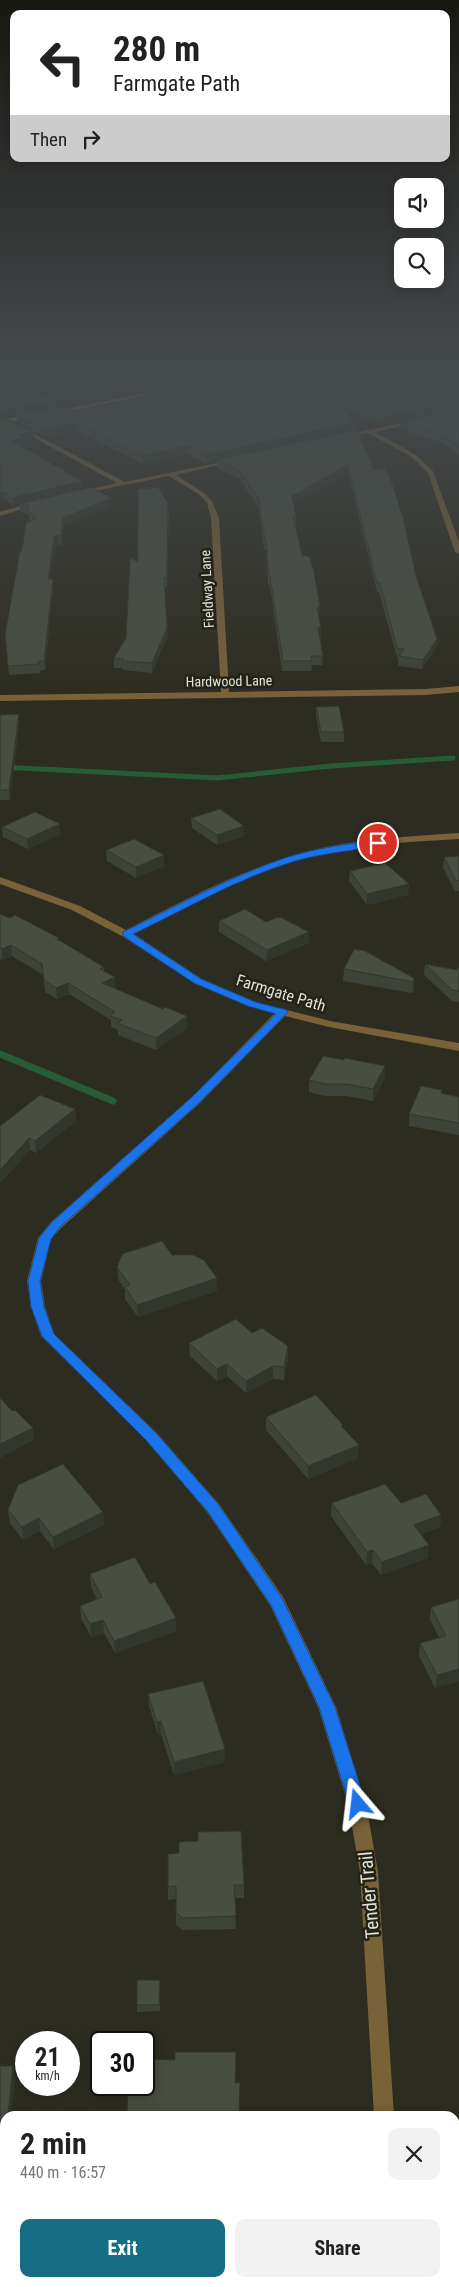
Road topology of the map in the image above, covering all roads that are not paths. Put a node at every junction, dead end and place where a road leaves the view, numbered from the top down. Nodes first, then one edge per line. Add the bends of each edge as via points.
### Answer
1 (120, 482) edge
2 (134, 482) edge
3 (182, 482) edge
4 (434, 482) edge
5 (124, 484) junction
6 (78, 494) edge
7 (41, 502) edge
8 (0, 514) edge
9 (459, 552) edge
10 (459, 689) edge
11 (225, 694) junction
12 (0, 698) edge
13 (459, 836) edge
14 (0, 880) edge
15 (126, 934) junction
16 (283, 1012) junction
17 (459, 1047) edge
18 (384, 2111) edge

1 - 5 street
2 - 5 street
3 - 11 street, Fieldway Lane via 210,502 215,518
4 - 9 street
5 - 6 street
7 - 8 street
10 - 11 street, Hardwood Lane
11 - 12 street, Hardwood Lane
13 - 15 street via 361,844 290,860 241,878
14 - 15 street, Farmgate Path via 76,908
15 - 16 street, Farmgate Path via 198,981 252,1004
16 - 17 street, Farmgate Path via 329,1024
16 - 18 street, Tender Trail via 196,1100 56,1225 45,1238 34,1281 38,1307 48,1336 151,1436 213,1508 277,1602 327,1707 358,1804 369,1872

